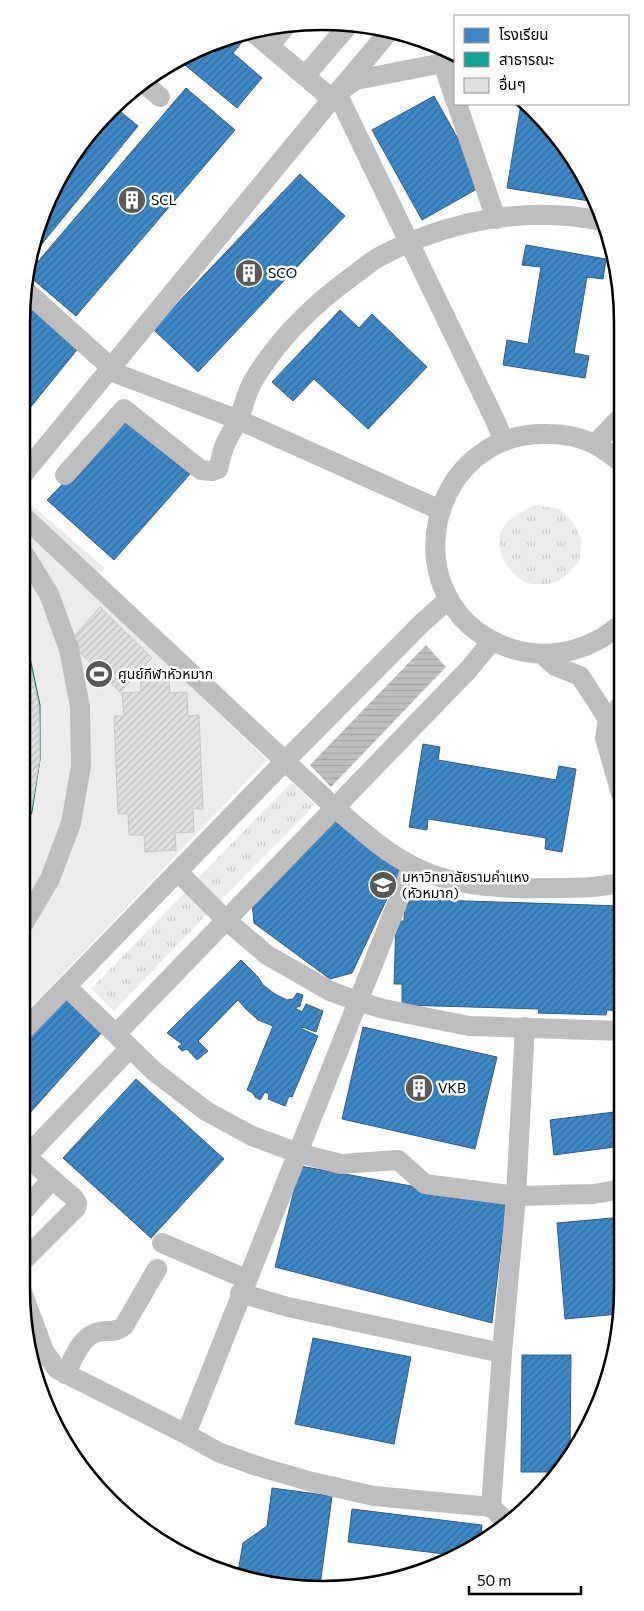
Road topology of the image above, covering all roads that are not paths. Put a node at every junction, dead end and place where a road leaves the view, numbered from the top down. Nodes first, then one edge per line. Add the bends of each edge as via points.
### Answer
1 (343, 31) edge
2 (384, 37) edge
3 (262, 40) edge
4 (449, 63) edge
5 (305, 76) junction
6 (454, 94) edge
7 (334, 96) junction
8 (457, 105) edge
9 (496, 218) junction
10 (596, 220) edge
11 (409, 242) junction
12 (31, 296) edge
13 (110, 367) junction
14 (239, 420) junction
15 (614, 424) edge
16 (504, 441) junction
17 (595, 444) junction
18 (614, 457) edge
19 (30, 466) edge
20 (65, 475) dead end
21 (440, 510) junction
22 (30, 522) edge
23 (30, 564) edge
24 (449, 599) junction
25 (614, 629) edge
26 (492, 641) junction
27 (542, 654) junction
28 (614, 711) edge
29 (614, 715) edge
30 (286, 760) junction
31 (614, 768) edge
32 (334, 807) junction
33 (412, 866) junction
34 (178, 872) junction
35 (614, 883) edge
36 (30, 913) edge
37 (227, 921) junction
38 (67, 987) junction
39 (357, 1001) junction
40 (30, 1024) edge
41 (525, 1027) junction
42 (614, 1031) edge
43 (123, 1041) junction
44 (30, 1152) edge
45 (298, 1153) junction
46 (30, 1163) edge
47 (52, 1179) junction
48 (614, 1191) edge
49 (516, 1196) junction
50 (30, 1204) edge
51 (162, 1243) dead end
52 (30, 1254) edge
53 (157, 1269) dead end
54 (243, 1286) junction
55 (32, 1318) edge
56 (502, 1353) junction
57 (65, 1374) junction
58 (186, 1434) junction
59 (491, 1507) junction
60 (503, 1518) edge

1 - 5 lane
2 - 7 lane
3 - 5 lane
4 - 6 lane
4 - 7 lane via 356,80
5 - 7 lane
7 - 11 lane
7 - 13 lane
8 - 9 lane
9 - 10 lane via 538,215
9 - 11 lane via 468,223
11 - 14 lane via 376,258 316,305 286,337 252,382
11 - 16 lane
12 - 13 lane
13 - 14 lane via 118,374
13 - 19 lane
14 - 20 lane via 224,448 218,469 205,472 124,409
14 - 21 lane
15 - 17 lane
16 - 17 lane via 534,434 565,434
16 - 21 lane via 476,457 454,481
17 - 18 lane
21 - 24 lane via 434,540 437,571
22 - 30 lane
23 - 36 lane via 48,594 70,649 80,707 81,766 71,823 50,879
24 - 26 lane via 468,623
24 - 30 lane
25 - 27 lane via 597,641 567,652
26 - 27 lane via 516,651
26 - 32 lane via 469,669
27 - 28 lane via 555,666 580,676
29 - 31 lane via 605,738
30 - 32 lane
30 - 34 lane
32 - 33 lane via 378,844
32 - 37 lane
33 - 35 lane via 457,882 519,889 585,888
33 - 39 lane
34 - 37 lane
34 - 38 lane
37 - 39 lane via 283,965 330,991
37 - 43 lane
38 - 40 lane
38 - 43 lane
39 - 41 lane via 469,1026
39 - 45 lane
41 - 42 lane
41 - 49 lane
43 - 44 lane
43 - 45 lane via 155,1072 206,1111 252,1136
45 - 49 lane via 341,1164 398,1160 425,1184
45 - 54 lane
46 - 47 lane
47 - 50 lane
47 - 52 lane via 74,1198 77,1206
48 - 49 lane
49 - 56 lane
51 - 54 lane
53 - 57 lane via 124,1326 117,1331 98,1332 88,1337
54 - 56 lane via 288,1307
54 - 58 lane
55 - 57 lane via 44,1352
56 - 59 lane
57 - 58 lane
58 - 59 lane via 218,1452 312,1482 374,1496
59 - 60 lane

